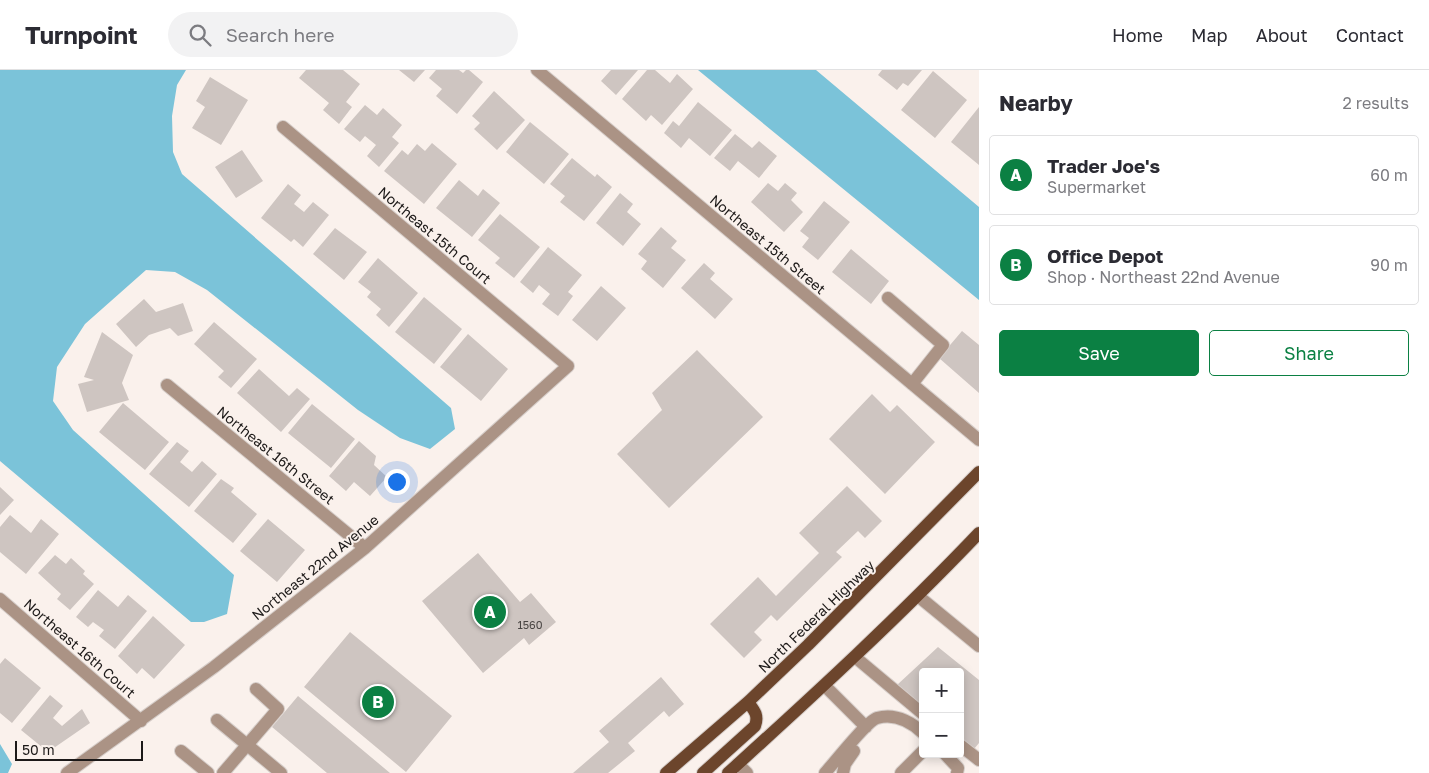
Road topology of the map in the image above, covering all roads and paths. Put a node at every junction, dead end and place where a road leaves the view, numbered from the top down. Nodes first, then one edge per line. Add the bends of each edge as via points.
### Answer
1 (537, 70) edge
2 (283, 127) dead end
3 (888, 298) dead end
4 (568, 366) joint
5 (912, 384) junction
6 (167, 385) dead end
7 (979, 440) edge
8 (979, 472) edge
9 (979, 533) edge
10 (365, 548) junction
11 (918, 596) junction
12 (0, 599) edge
13 (979, 646) edge
14 (854, 657) junction
15 (825, 686) junction
16 (256, 689) dead end
17 (748, 702) junction
18 (922, 713) edge
19 (217, 720) dead end
20 (141, 721) junction
21 (866, 727) junction
22 (919, 729) edge
23 (246, 745) junction
24 (964, 748) edge
25 (182, 751) dead end
26 (919, 755) edge
27 (949, 758) edge
28 (979, 760) edge
29 (742, 769) edge
30 (67, 773) edge
31 (208, 773) edge
32 (223, 773) edge
33 (280, 773) edge
34 (666, 773) edge
35 (704, 773) edge
36 (728, 773) edge
37 (825, 773) edge
38 (843, 773) edge
39 (901, 773) edge
40 (957, 773) edge

1 - 5 street, Northeast 15th Street
2 - 4 street, Northeast 15th Court
3 - 5 street via 943,345
4 - 10 street, Northeast 22nd Avenue
5 - 7 street, Northeast 15th Street
6 - 10 street, Northeast 16th Street
8 - 17 main road, North Federal Highway via 871,584
9 - 11 main road
10 - 20 street, Northeast 22nd Avenue
11 - 13 street
11 - 14 main road
12 - 20 street, Northeast 16th Court
14 - 15 main road
14 - 18 street
15 - 21 street
15 - 29 main road
16 - 23 street via 278,709
17 - 34 main road, North Federal Highway
17 - 35 main road via 756,713 755,726
19 - 23 street
20 - 30 street, Northeast 22nd Avenue
21 - 22 street via 875,718 897,717
21 - 37 street
21 - 38 street via 864,739 845,764
23 - 32 street
23 - 33 street
24 - 28 street
25 - 31 street
26 - 39 street
27 - 40 street via 958,768
29 - 36 main road

